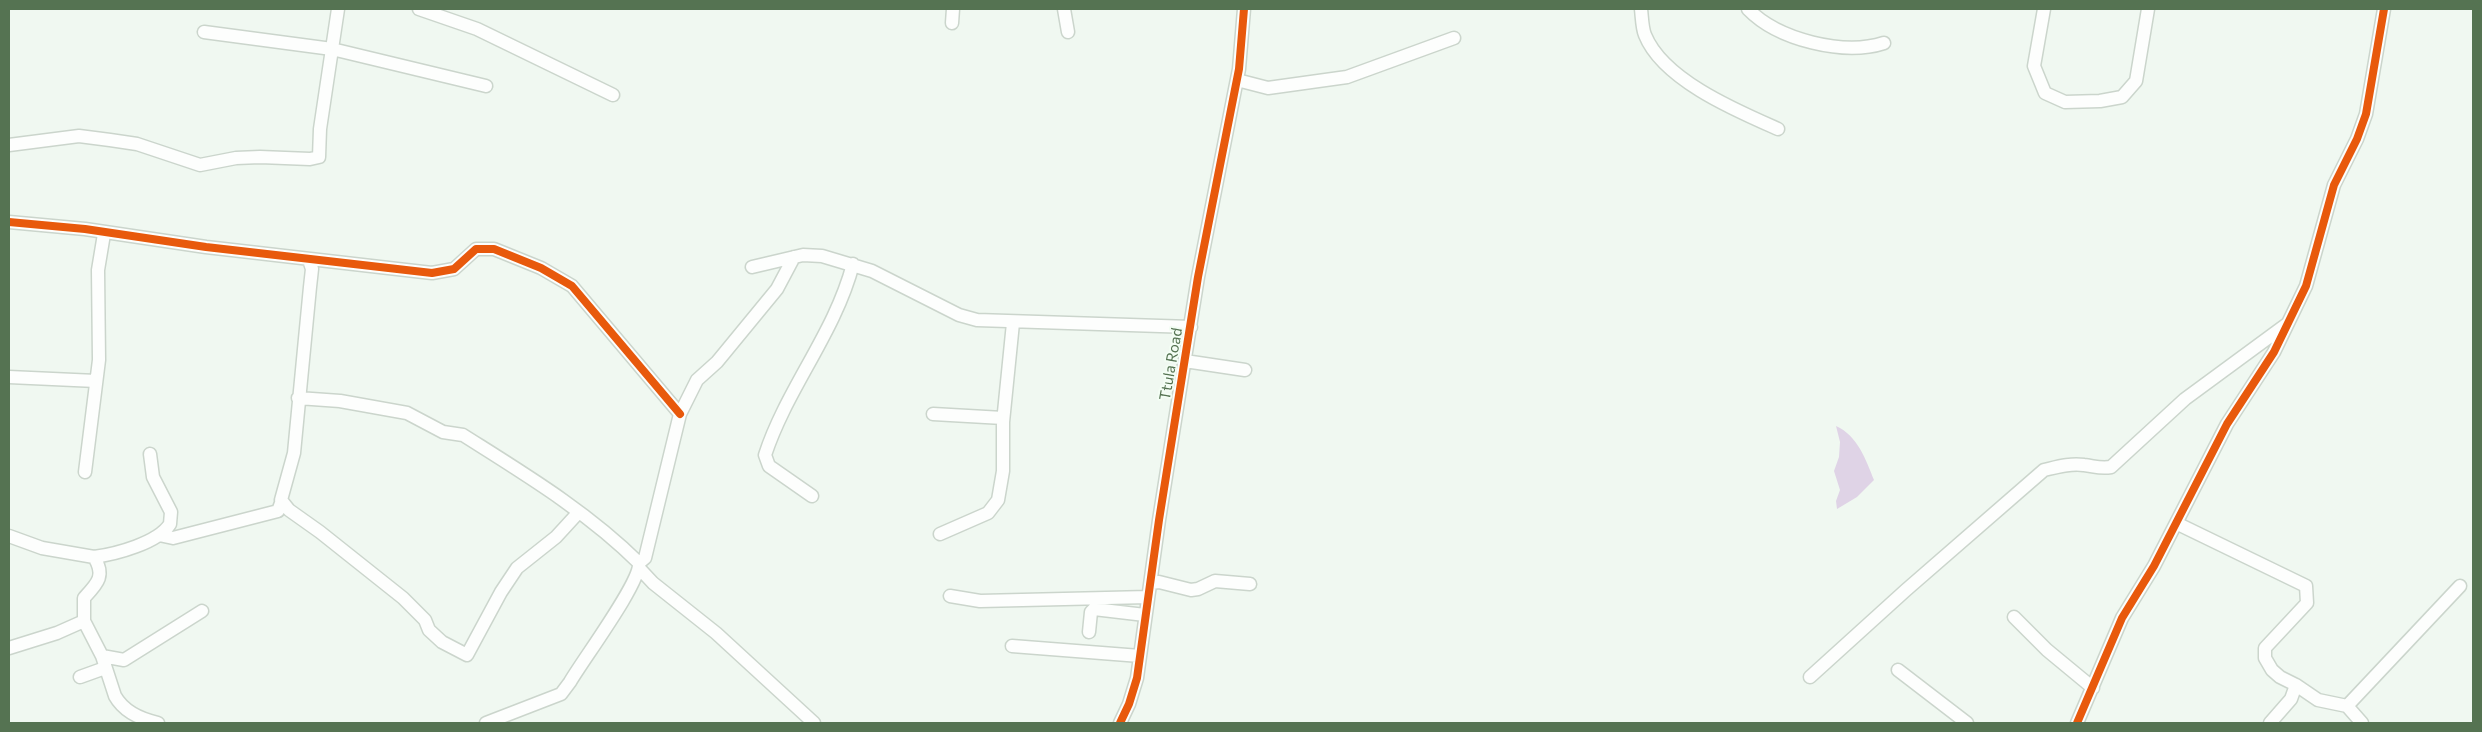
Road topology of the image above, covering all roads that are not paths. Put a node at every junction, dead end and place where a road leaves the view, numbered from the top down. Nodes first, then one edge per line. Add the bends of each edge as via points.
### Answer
1 (338, 9) edge
2 (418, 9) edge
3 (953, 9) edge
4 (1064, 9) edge
5 (1244, 9) edge
6 (1640, 9) edge
7 (1748, 9) edge
8 (2044, 9) edge
9 (2148, 9) edge
10 (2384, 9) edge
11 (952, 23) dead end
12 (204, 32) dead end
13 (1068, 32) dead end
14 (1454, 38) dead end
15 (1884, 42) dead end
16 (332, 49) junction
17 (1236, 80) junction
18 (486, 86) dead end
19 (613, 95) dead end
20 (1778, 129) dead end
21 (9, 145) edge
22 (9, 222) edge
23 (98, 231) junction
24 (794, 257) junction
25 (310, 260) junction
26 (853, 264) junction
27 (752, 267) dead end
28 (2290, 322) junction
29 (1013, 323) junction
30 (1191, 327) junction
31 (1185, 361) junction
32 (1245, 370) dead end
33 (9, 377) edge
34 (96, 381) junction
35 (298, 398) junction
36 (680, 414) junction
37 (933, 414) dead end
38 (1003, 418) junction
39 (150, 454) dead end
40 (85, 472) dead end
41 (812, 496) dead end
42 (281, 503) junction
43 (578, 513) junction
44 (2176, 524) junction
45 (160, 534) junction
46 (940, 534) dead end
47 (9, 536) edge
48 (94, 558) junction
49 (639, 566) junction
50 (1151, 583) junction
51 (1250, 584) dead end
52 (2460, 586) dead end
53 (950, 596) dead end
54 (1148, 598) junction
55 (202, 611) dead end
56 (1145, 615) junction
57 (2014, 617) dead end
58 (84, 621) junction
59 (1089, 632) dead end
60 (1012, 646) dead end
61 (9, 648) edge
62 (1140, 656) junction
63 (104, 662) junction
64 (1898, 670) dead end
65 (80, 677) dead end
66 (1810, 677) dead end
67 (2296, 684) junction
68 (2093, 688) junction
69 (2347, 706) junction
70 (158, 723) edge
71 (486, 723) edge
72 (814, 723) edge
73 (1120, 723) edge
74 (1967, 723) edge
75 (2077, 723) edge
76 (2270, 723) edge
77 (2362, 723) edge

1 - 16 street
2 - 19 street via 477,29
3 - 11 street
4 - 13 street
5 - 17 street, Ttula Road
6 - 20 street via 1645,36 1664,62 1700,91
7 - 15 street via 1791,36 1837,48
8 - 9 street via 2034,66 2045,93 2065,102 2122,97 2136,82
10 - 28 street via 2366,114 2334,185 2306,286
12 - 16 street
14 - 17 street via 1347,77 1268,88
16 - 18 street
16 - 21 street via 319,157 236,158 200,165 138,144 79,136
17 - 30 street, Ttula Road
22 - 23 street
23 - 25 street
23 - 34 street via 104,234 98,270 99,360
24 - 26 street via 817,255
24 - 27 street
24 - 36 street via 777,289 717,362 696,380
25 - 35 street via 312,268
25 - 36 street via 438,273 454,269 476,249 483,248 494,249 541,268 572,286
26 - 29 street via 910,289 959,316
26 - 41 street via 846,290 788,397 765,455 769,466
28 - 44 street via 2227,424
28 - 66 street via 2185,399 2111,466 2100,469 2065,465 2044,470
29 - 30 street
29 - 38 street
30 - 31 street, Ttula Road
31 - 32 street
31 - 50 street, Ttula Road
33 - 34 street
34 - 40 street
35 - 42 street via 294,453
35 - 43 street via 399,411 443,432 463,435
36 - 49 street via 645,558
37 - 38 street
38 - 46 street via 1003,471 998,500 988,513
39 - 45 street via 153,477 171,512 170,524
42 - 43 street via 403,598 442,642 467,655 517,568 556,537
42 - 45 street via 278,511 173,538
43 - 49 street via 627,551
44 - 67 street via 2306,586 2307,603 2265,648 2265,658 2272,670
44 - 68 street via 2122,618
45 - 48 street via 115,554
47 - 48 street via 42,548
48 - 58 street via 101,572 100,580 84,598
49 - 71 street via 630,590 562,694
49 - 72 street via 653,583 716,633
50 - 51 street via 1160,582 1191,590 1215,581
50 - 54 street, Ttula Road
52 - 69 street
53 - 54 street via 980,601
54 - 56 street, Ttula Road
55 - 63 street via 124,660
56 - 59 street via 1094,609 1090,614
56 - 62 street, Ttula Road
57 - 68 street
58 - 61 street
58 - 63 street
60 - 62 street
62 - 73 street, Ttula Road via 1132,696
63 - 65 street
63 - 70 street via 115,696 123,708
64 - 74 street
67 - 69 street via 2318,700
67 - 76 street via 2291,699
68 - 75 street
69 - 77 street

